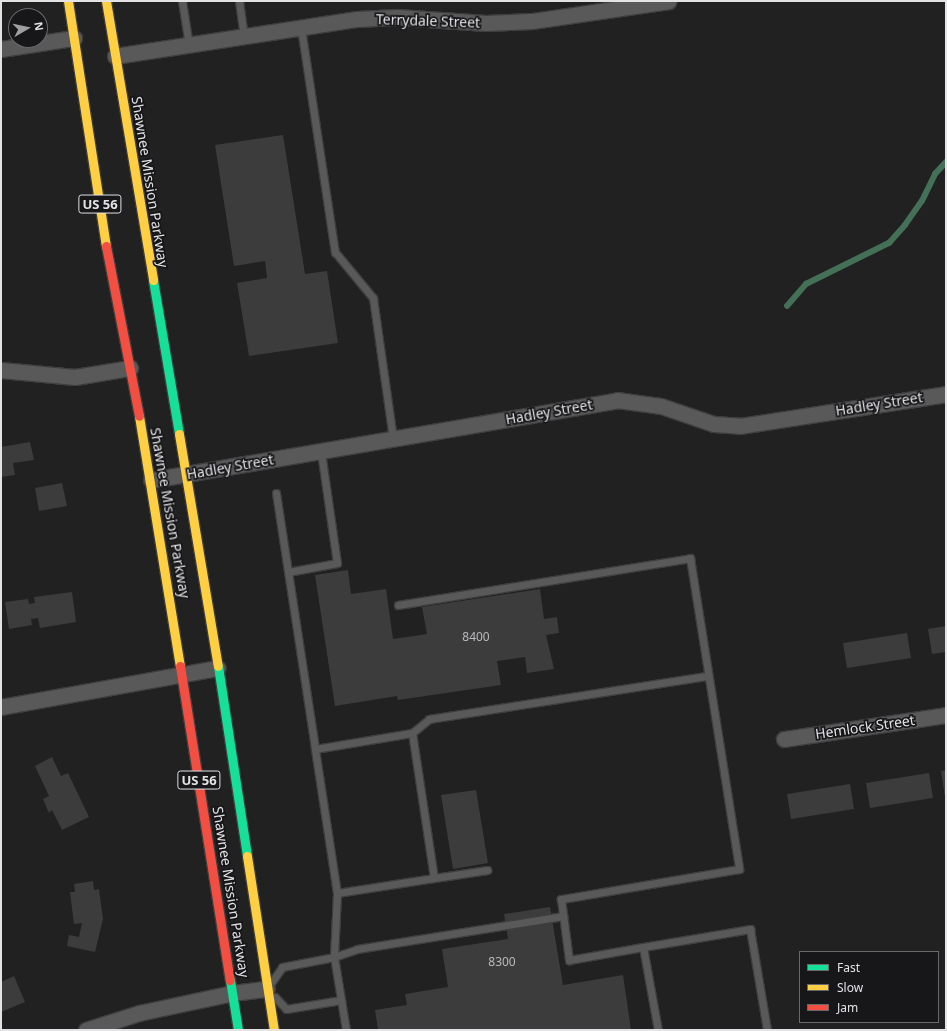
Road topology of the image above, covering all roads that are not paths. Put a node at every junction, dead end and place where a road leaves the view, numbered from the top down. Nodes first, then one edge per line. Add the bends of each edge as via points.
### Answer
1 (68, 1) edge
2 (106, 1) edge
3 (182, 1) edge
4 (239, 1) edge
5 (670, 1) edge
6 (301, 28) junction
7 (244, 37) junction
8 (74, 38) junction
9 (189, 45) junction
10 (1, 49) edge
11 (115, 56) junction
12 (130, 368) junction
13 (1, 370) edge
14 (946, 394) edge
15 (393, 439) junction
16 (321, 452) junction
17 (185, 475) junction
18 (151, 480) junction
19 (276, 493) dead end
20 (288, 572) junction
21 (398, 605) dead end
22 (218, 668) junction
23 (182, 675) junction
24 (708, 676) junction
25 (1, 707) edge
26 (946, 715) edge
27 (412, 733) junction
28 (784, 739) dead end
29 (316, 749) junction
30 (487, 870) dead end
31 (434, 878) junction
32 (337, 893) junction
33 (563, 916) junction
34 (643, 948) junction
35 (334, 957) junction
36 (267, 989) junction
37 (232, 993) junction
38 (341, 1000) junction
39 (86, 1030) edge
40 (238, 1030) edge
41 (274, 1030) edge
42 (346, 1030) edge
43 (658, 1030) edge
44 (767, 1030) edge

1 - 8 highway, Shawnee Mission Parkway / US 56
2 - 11 highway, Shawnee Mission Parkway / US 56
3 - 9 lane
4 - 7 lane
5 - 6 street, Terrydale Street via 532,21 486,23 397,17 357,19
6 - 7 street, Terrydale Street
6 - 15 lane via 335,252 373,298
7 - 9 street, Terrydale Street
8 - 10 street
8 - 12 highway, Shawnee Mission Parkway / US 56 via 107,249
9 - 11 street, Terrydale Street
11 - 17 highway, Shawnee Mission Parkway / US 56
12 - 13 street via 75,377
12 - 18 highway, Shawnee Mission Parkway / US 56
14 - 15 street, Hadley Street via 740,426 714,424 661,406 617,400
15 - 16 street, Hadley Street
16 - 17 street, Hadley Street
16 - 20 lane via 337,563
17 - 18 street, Hadley Street
17 - 22 highway, Shawnee Mission Parkway / US 56
18 - 23 highway, Shawnee Mission Parkway / US 56
19 - 20 lane
20 - 29 lane
21 - 24 lane via 690,558
22 - 23 street
22 - 36 highway, Shawnee Mission Parkway / US 56
23 - 25 street
23 - 37 highway, Shawnee Mission Parkway / US 56
24 - 27 lane via 429,719
24 - 33 lane via 739,869 561,899
26 - 28 street, Hemlock Street
27 - 29 lane
27 - 31 lane
29 - 32 lane
30 - 31 lane
31 - 32 lane
32 - 35 lane
33 - 34 lane via 569,960
33 - 35 lane via 357,949
34 - 43 lane
34 - 44 lane via 750,929
35 - 36 lane via 282,967
35 - 38 lane
36 - 37 street
36 - 38 lane via 286,1009
36 - 41 highway, Shawnee Mission Parkway / US 56
37 - 39 street via 139,1013
37 - 40 highway, Shawnee Mission Parkway / US 56
38 - 42 lane

